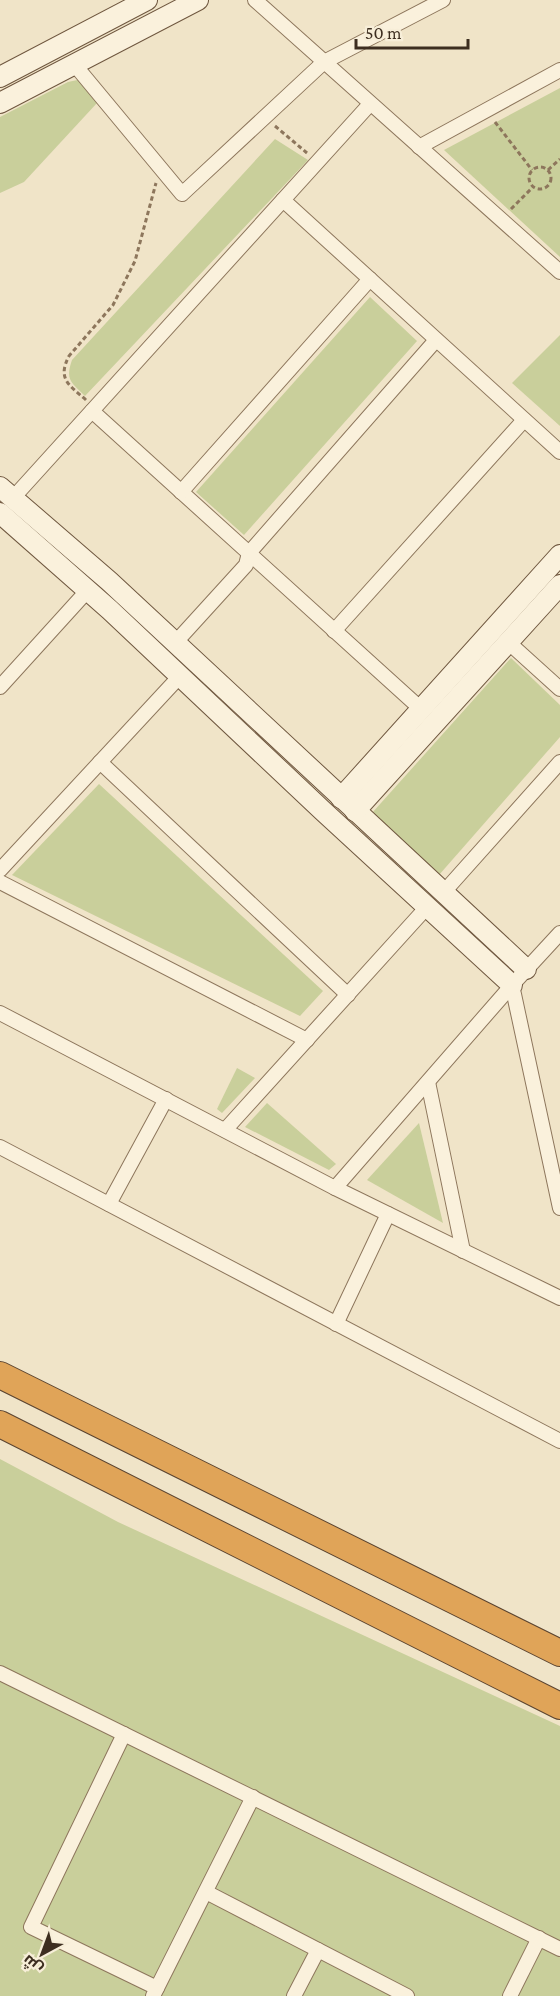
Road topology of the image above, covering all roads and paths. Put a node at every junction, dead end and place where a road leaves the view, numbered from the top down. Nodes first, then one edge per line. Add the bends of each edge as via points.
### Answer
1 (147, 0) edge
2 (198, 0) edge
3 (255, 0) edge
4 (443, 0) edge
5 (86, 32) junction
6 (97, 53) junction
7 (324, 62) junction
8 (74, 64) junction
9 (560, 70) edge
10 (0, 77) edge
11 (0, 103) edge
12 (370, 104) junction
13 (486, 110) junction
14 (265, 117) junction
15 (419, 147) junction
16 (560, 159) edge
17 (317, 163) junction
18 (160, 167) junction
19 (532, 170) junction
20 (548, 170) junction
21 (533, 187) junction
22 (283, 200) junction
23 (501, 219) junction
24 (560, 272) edge
25 (370, 279) junction
26 (436, 340) junction
27 (94, 409) junction
28 (524, 420) junction
29 (560, 452) edge
30 (7, 492) edge
31 (181, 492) junction
32 (0, 513) edge
33 (249, 553) junction
34 (557, 572) edge
35 (88, 590) junction
36 (334, 631) junction
37 (508, 642) junction
38 (175, 643) junction
39 (180, 676) junction
40 (0, 687) edge
41 (560, 689) edge
42 (421, 710) junction
43 (100, 762) junction
44 (560, 762) edge
45 (348, 804) junction
46 (0, 870) edge
47 (0, 882) edge
48 (443, 893) junction
49 (427, 907) junction
50 (560, 933) edge
51 (526, 969) junction
52 (512, 985) junction
53 (348, 995) junction
54 (0, 1013) edge
55 (307, 1040) junction
56 (428, 1082) junction
57 (166, 1100) junction
58 (225, 1130) junction
59 (0, 1147) edge
60 (335, 1188) junction
61 (110, 1204) junction
62 (560, 1208) edge
63 (388, 1214) junction
64 (463, 1251) junction
65 (560, 1298) edge
66 (336, 1324) junction
67 (0, 1376) edge
68 (0, 1424) edge
69 (560, 1442) edge
70 (560, 1653) edge
71 (0, 1673) edge
72 (560, 1706) edge
73 (124, 1734) junction
74 (253, 1797) junction
75 (206, 1892) junction
76 (539, 1938) junction
77 (560, 1948) edge
78 (318, 1950) junction
79 (155, 1992) edge
80 (294, 1996) edge
81 (407, 1996) edge
82 (510, 1996) edge

1 - 5 street
2 - 6 street
3 - 7 street
4 - 7 street
5 - 6 street
5 - 10 street
6 - 8 street
7 - 12 street
7 - 14 street
8 - 11 street
8 - 18 street
9 - 13 street
12 - 15 street
12 - 17 street
13 - 15 street
13 - 19 path
14 - 17 path
14 - 18 street via 182,194
15 - 23 street
16 - 20 path
17 - 22 street
18 - 27 path via 135,261 113,305 65,364 66,381
19 - 20 path
19 - 21 path via 529,177
20 - 21 path via 551,177 547,187
21 - 23 path
22 - 25 street
22 - 27 street
23 - 24 street
25 - 26 street
25 - 31 street
26 - 28 street
26 - 33 street
27 - 30 street
27 - 31 street
28 - 29 street
28 - 36 street
30 - 38 street
31 - 33 street
32 - 35 street
33 - 36 street
33 - 38 street via 246,565
34 - 37 street
34 - 42 street
35 - 39 street
35 - 40 street
36 - 42 street
37 - 41 street
37 - 45 street
38 - 45 street
39 - 43 street
39 - 49 street
42 - 45 street
43 - 46 street
43 - 53 street
44 - 48 street
45 - 48 street
47 - 55 street
48 - 51 street
49 - 52 street
49 - 53 street
50 - 51 street
51 - 52 street
52 - 56 street
52 - 62 street
53 - 55 street
54 - 57 street
55 - 58 street
56 - 60 street
56 - 64 street
57 - 58 street
57 - 61 street
58 - 60 street
59 - 61 street
60 - 63 street
61 - 66 street
63 - 64 street
63 - 66 street
64 - 65 street
66 - 69 street
67 - 70 highway
68 - 72 highway
71 - 73 street
73 - 74 street
73 - 79 street via 31,1927
74 - 75 street
74 - 76 street
75 - 78 street
75 - 79 street
76 - 77 street
76 - 82 street
78 - 80 street
78 - 81 street

